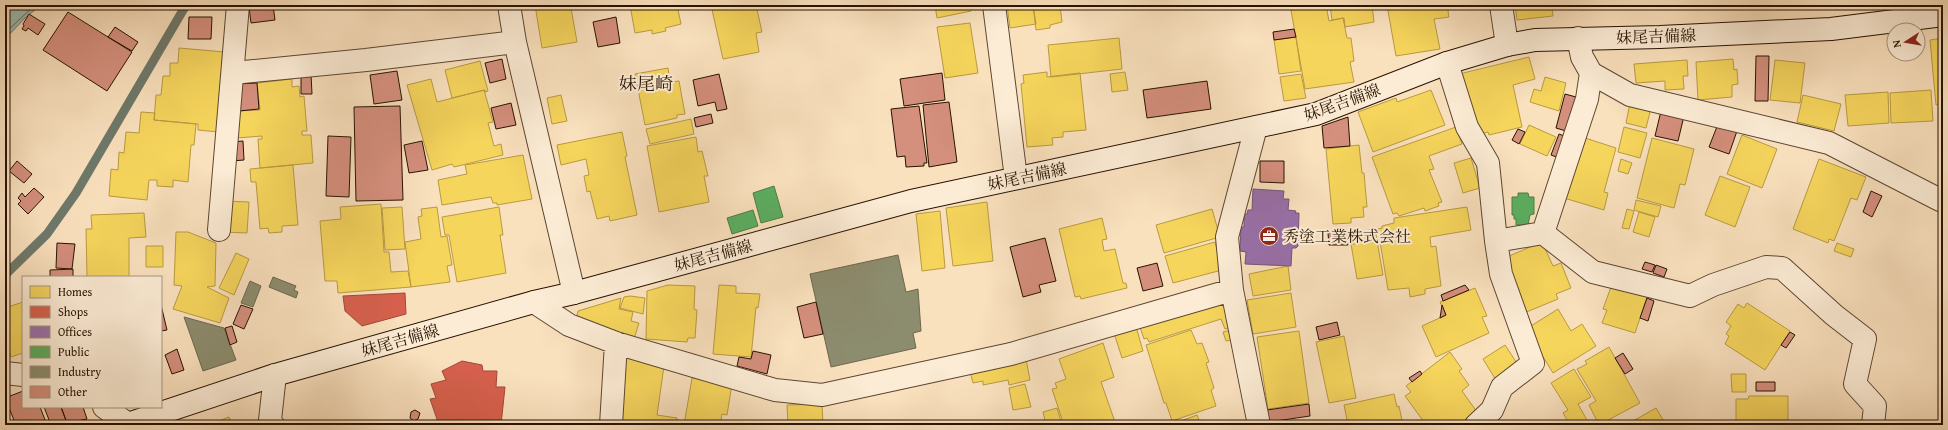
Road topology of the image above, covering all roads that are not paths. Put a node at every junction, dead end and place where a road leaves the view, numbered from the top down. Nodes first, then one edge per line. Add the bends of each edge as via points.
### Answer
1 (238, 5) edge
2 (509, 5) edge
3 (994, 5) edge
4 (1501, 5) edge
5 (1943, 15) edge
6 (1578, 38) junction
7 (515, 42) junction
8 (1508, 45) junction
9 (1447, 62) junction
10 (233, 73) junction
11 (1591, 73) junction
12 (1256, 127) junction
13 (1016, 178) junction
14 (1943, 198) edge
15 (219, 230) dead end
16 (1543, 233) junction
17 (1496, 241) junction
18 (1232, 290) junction
19 (574, 293) junction
20 (534, 302) junction
21 (616, 343) junction
22 (5, 373) edge
23 (22, 375) edge
24 (275, 375) junction
25 (105, 408) edge
26 (126, 425) edge
27 (273, 425) edge
28 (611, 425) edge
29 (1259, 425) edge
30 (1476, 425) edge
31 (1872, 425) edge

1 - 10 street
2 - 7 street
3 - 13 street
4 - 8 street
5 - 6 street, 妹尾吉備線 via 1831,29
6 - 8 street, 妹尾吉備線 via 1535,40
6 - 11 street via 1582,57
7 - 10 street
7 - 19 street
8 - 9 street, 妹尾吉備線
9 - 12 street, 妹尾吉備線 via 1316,114
9 - 17 street via 1467,127 1488,163
10 - 15 street
11 - 14 street via 1630,95 1829,143 1940,200
11 - 16 street via 1588,99
12 - 13 street, 妹尾吉備線
12 - 18 street via 1227,238
13 - 19 street, 妹尾吉備線 via 911,201
16 - 17 street
16 - 31 street via 1593,272 1690,296 1713,285 1766,267 1782,268 1865,339 1855,384 1875,406
17 - 30 street via 1501,274 1534,363 1502,387 1492,410
18 - 21 street via 1011,354 822,395 775,390
18 - 29 street
19 - 20 street, 妹尾吉備線
20 - 21 street via 569,325
20 - 24 street, 妹尾吉備線
21 - 28 street
22 - 23 street
24 - 26 street, 妹尾吉備線
24 - 27 street via 270,420
25 - 26 street

